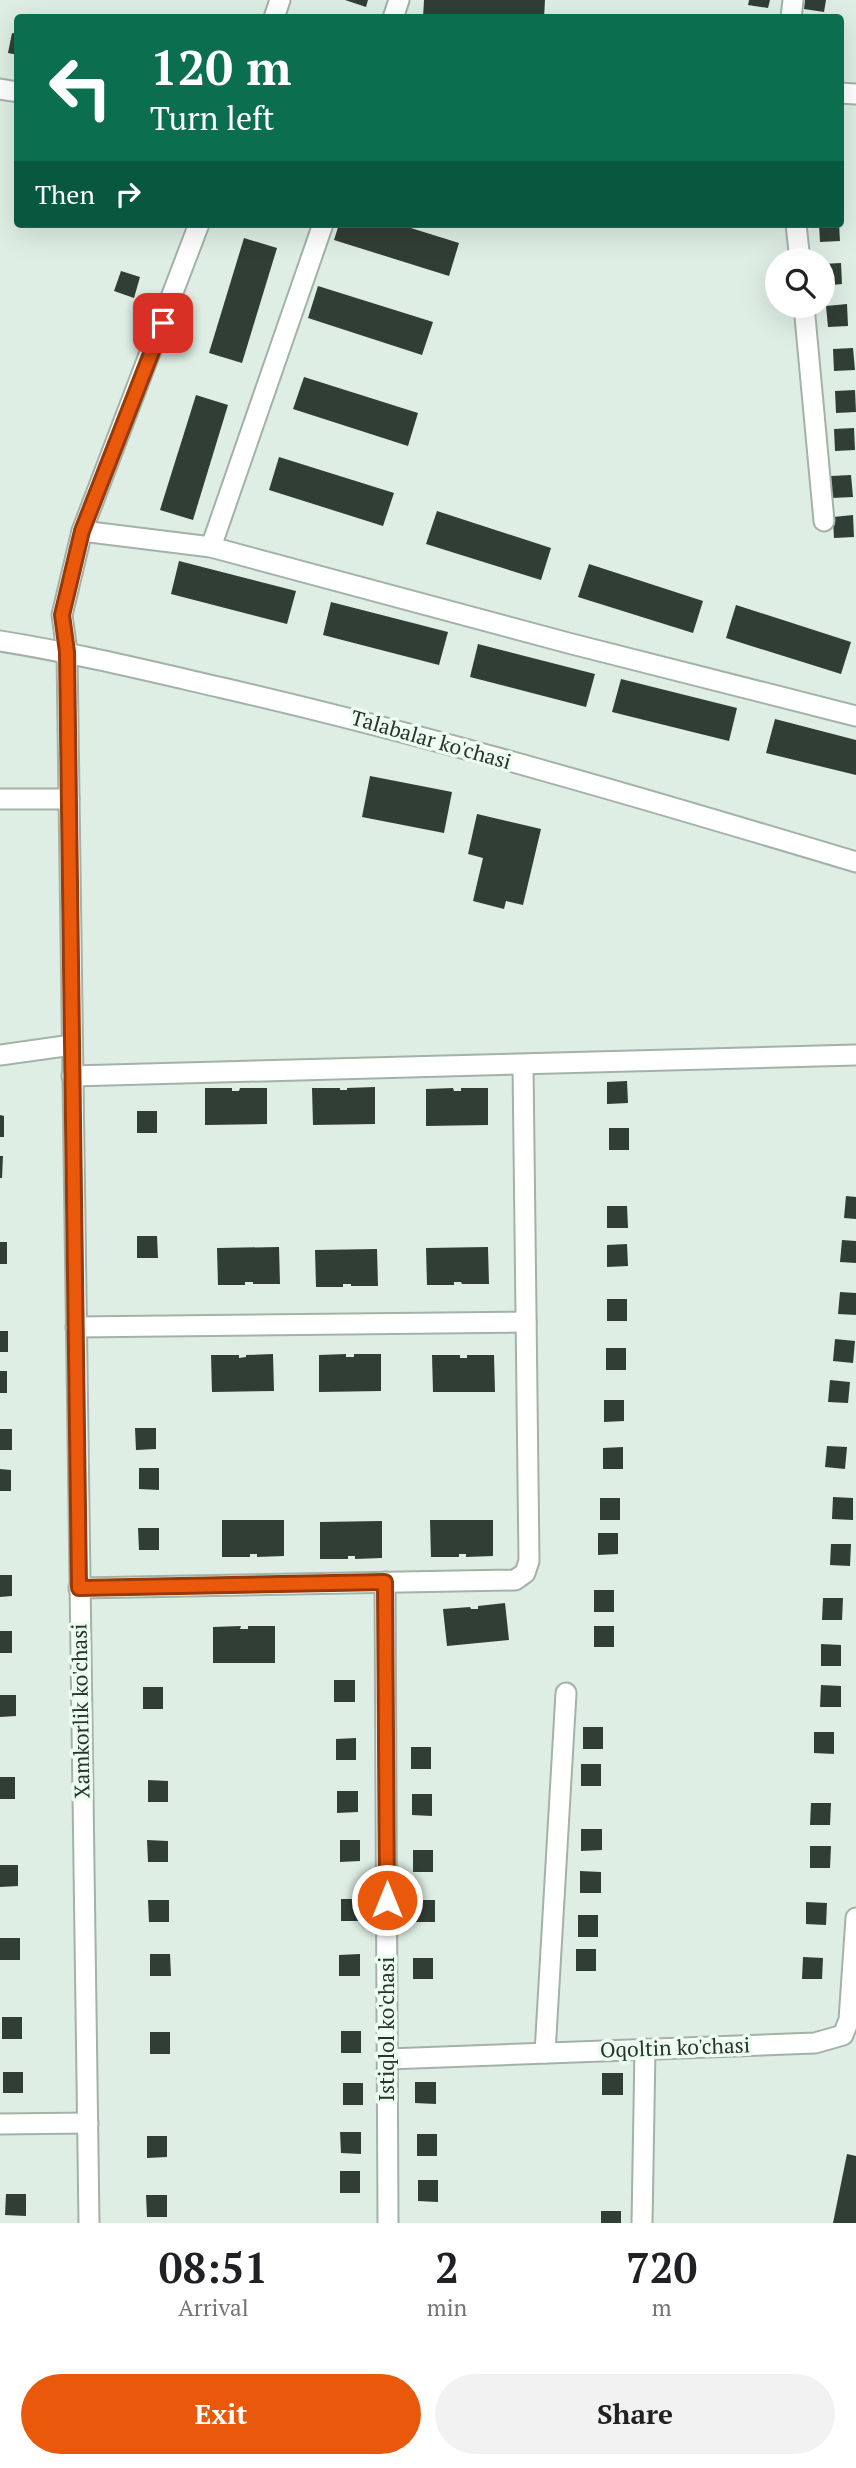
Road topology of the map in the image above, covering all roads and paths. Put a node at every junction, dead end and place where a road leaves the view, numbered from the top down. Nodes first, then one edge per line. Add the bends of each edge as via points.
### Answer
1 (197, 228) edge
2 (322, 228) edge
3 (796, 228) edge
4 (799, 248) edge
5 (805, 318) edge
6 (824, 521) dead end
7 (82, 531) junction
8 (211, 547) junction
9 (0, 641) edge
10 (67, 652) junction
11 (856, 716) edge
12 (0, 799) edge
13 (69, 799) junction
14 (856, 862) edge
15 (72, 1045) junction
16 (0, 1055) edge
17 (856, 1055) edge
18 (523, 1065) junction
19 (72, 1076) junction
20 (526, 1322) junction
21 (76, 1327) junction
22 (385, 1582) junction
23 (79, 1588) junction
24 (566, 1693) dead end
25 (856, 1918) edge
26 (645, 2049) junction
27 (545, 2053) junction
28 (388, 2059) junction
29 (88, 2123) junction
30 (0, 2124) edge
31 (89, 2223) edge
32 (388, 2223) edge
33 (642, 2223) edge

1 - 7 street, Xamkorlik ko'chasi
2 - 8 street
3 - 4 street
5 - 6 street
7 - 8 street
7 - 10 street, Xamkorlik ko'chasi via 62,615
8 - 11 street
9 - 10 street, Talabalar ko'chasi
10 - 13 street, Xamkorlik ko'chasi
10 - 14 street, Talabalar ko'chasi via 338,714
12 - 13 street
13 - 15 street, Xamkorlik ko'chasi
15 - 16 street
15 - 19 street, Xamkorlik ko'chasi
17 - 18 street
18 - 19 street
18 - 20 street
19 - 21 street, Xamkorlik ko'chasi
20 - 21 street
20 - 22 street via 529,1561 525,1573 516,1580
21 - 23 street, Xamkorlik ko'chasi
22 - 23 street
22 - 28 street, Istiqlol ko'chasi
23 - 29 street, Xamkorlik ko'chasi
24 - 27 street
25 - 26 street, Oqoltin ko'chasi via 849,2020 843,2035 815,2043
26 - 27 street, Oqoltin ko'chasi
26 - 33 street
27 - 28 street, Oqoltin ko'chasi
28 - 32 street, Istiqlol ko'chasi
29 - 30 street
29 - 31 street, Xamkorlik ko'chasi

